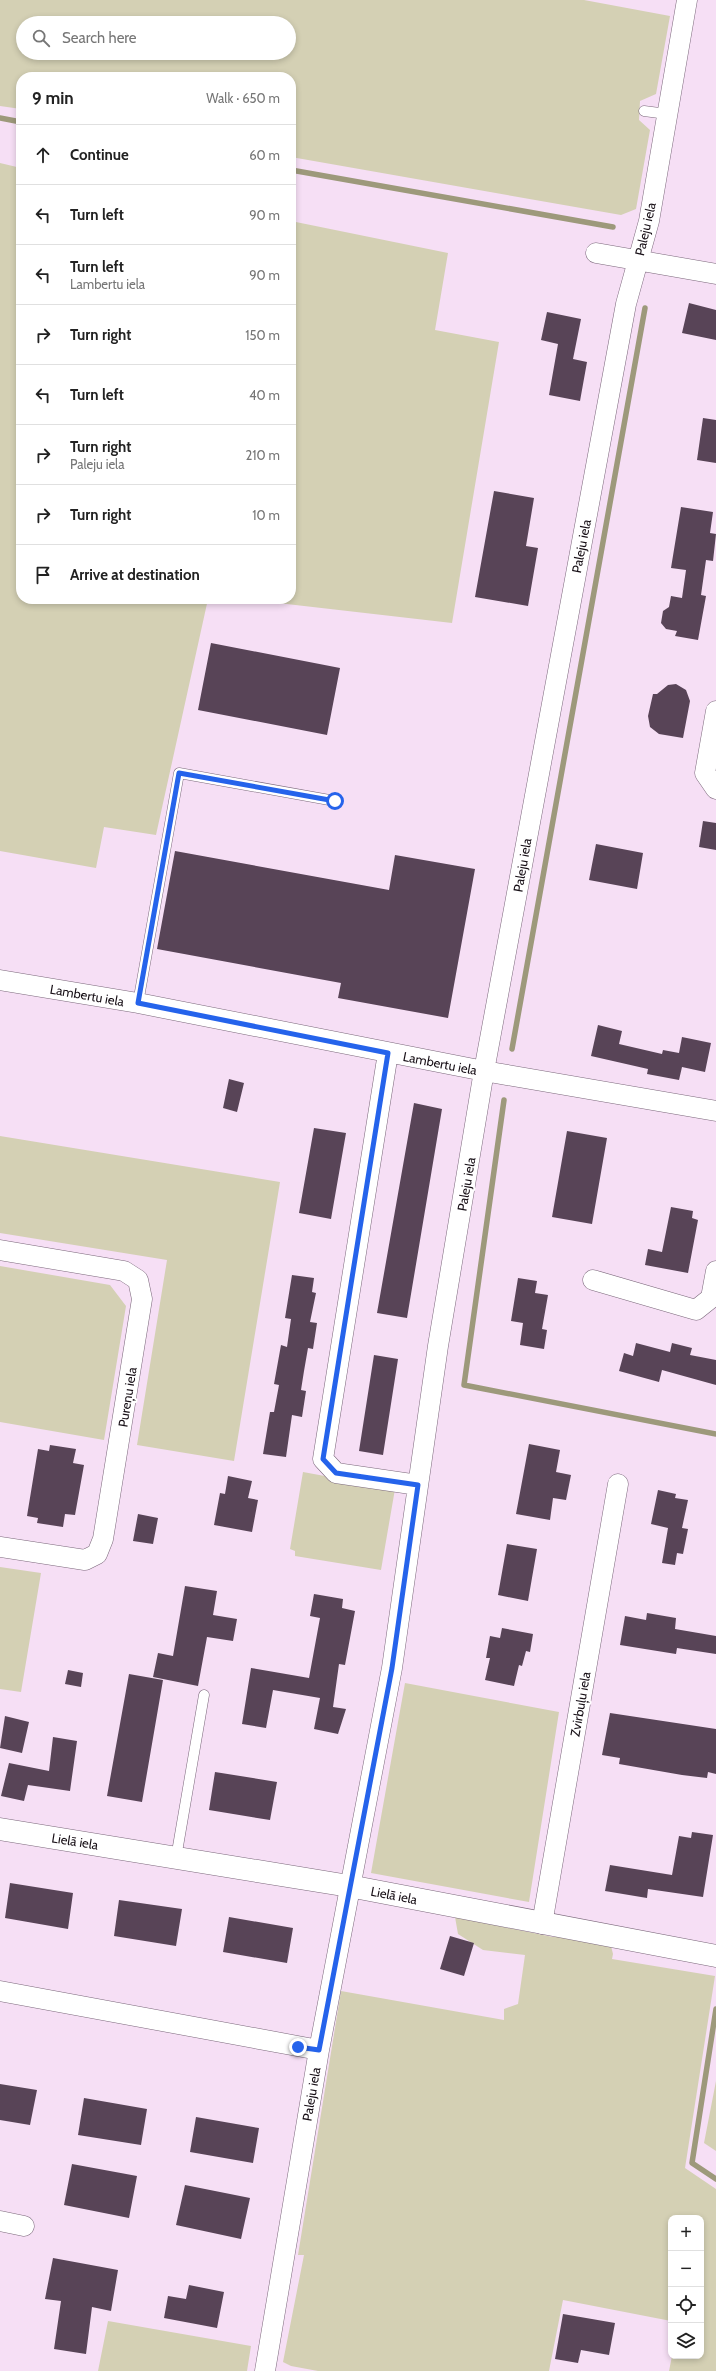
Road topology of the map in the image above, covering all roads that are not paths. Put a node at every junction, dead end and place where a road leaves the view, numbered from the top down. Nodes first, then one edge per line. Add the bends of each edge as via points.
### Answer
1 (687, 0) edge
2 (644, 111) dead end
3 (667, 114) junction
4 (596, 253) dead end
5 (638, 260) junction
6 (716, 274) edge
7 (716, 711) edge
8 (716, 789) edge
9 (335, 801) dead end
10 (0, 980) edge
11 (138, 1003) junction
12 (388, 1053) junction
13 (484, 1071) junction
14 (716, 1111) edge
15 (0, 1250) edge
16 (716, 1271) edge
17 (593, 1280) dead end
18 (618, 1484) dead end
19 (418, 1485) junction
20 (0, 1547) edge
21 (204, 1695) dead end
22 (0, 1829) edge
23 (176, 1858) junction
24 (350, 1886) junction
25 (542, 1924) junction
26 (716, 1956) edge
27 (0, 1991) edge
28 (319, 2050) junction
29 (0, 2221) edge
30 (24, 2226) dead end
31 (265, 2371) edge

1 - 3 street, Paleju iela
2 - 3 lane
3 - 5 street, Paleju iela via 649,221
4 - 5 street
5 - 6 street
5 - 13 street, Paleju iela via 625,311
7 - 8 street via 704,773
9 - 11 lane via 179,773
10 - 11 street, Lambertu iela
11 - 12 street, Lambertu iela
12 - 13 street, Lambertu iela
12 - 19 street via 323,1459 336,1473
13 - 14 street, Lambertu iela
13 - 19 street, Paleju iela via 438,1346
15 - 20 street, Pureņu iela via 124,1271 138,1280 142,1300 103,1539 97,1554 85,1560
16 - 17 street via 711,1298 696,1310
18 - 25 street, Zvirbuļu iela
19 - 24 street, Paleju iela via 392,1668
21 - 23 lane
22 - 23 street, Lielā iela
23 - 24 street, Lielā iela
24 - 25 street, Lielā iela
24 - 28 street, Paleju iela
25 - 26 street, Lielā iela
27 - 28 street
28 - 31 street, Paleju iela
29 - 30 street

